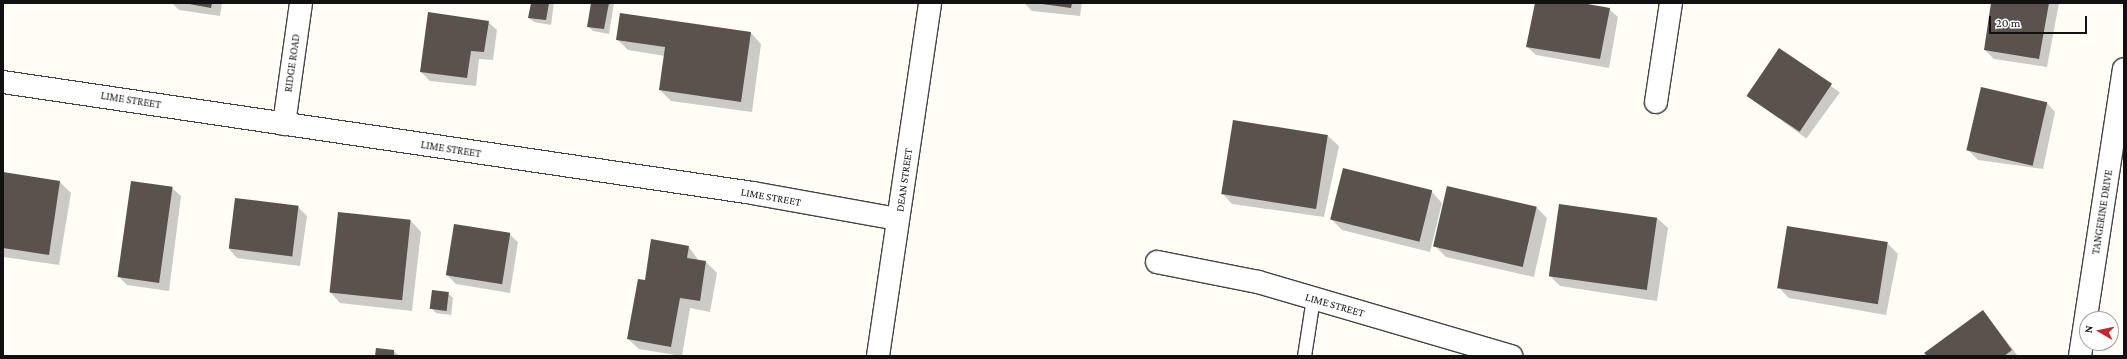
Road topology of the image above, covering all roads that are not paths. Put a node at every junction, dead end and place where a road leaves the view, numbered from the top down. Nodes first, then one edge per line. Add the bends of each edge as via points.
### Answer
1 (301, 3) edge
2 (930, 3) edge
3 (1671, 3) edge
4 (2124, 69) edge
5 (3, 82) edge
6 (1656, 102) dead end
7 (284, 124) junction
8 (898, 219) junction
9 (1157, 262) dead end
10 (1313, 298) junction
11 (878, 356) edge
12 (1304, 356) edge
13 (1511, 356) edge
14 (2080, 356) edge

1 - 7 street, RIDGE ROAD
2 - 8 street, DEAN STREET
3 - 6 street
4 - 14 street, TANGERINE DRIVE
5 - 7 street, LIME STREET
7 - 8 street, LIME STREET via 753,193
8 - 11 street, DEAN STREET
9 - 10 street, LIME STREET via 1258,282
10 - 12 lane
10 - 13 street, LIME STREET

